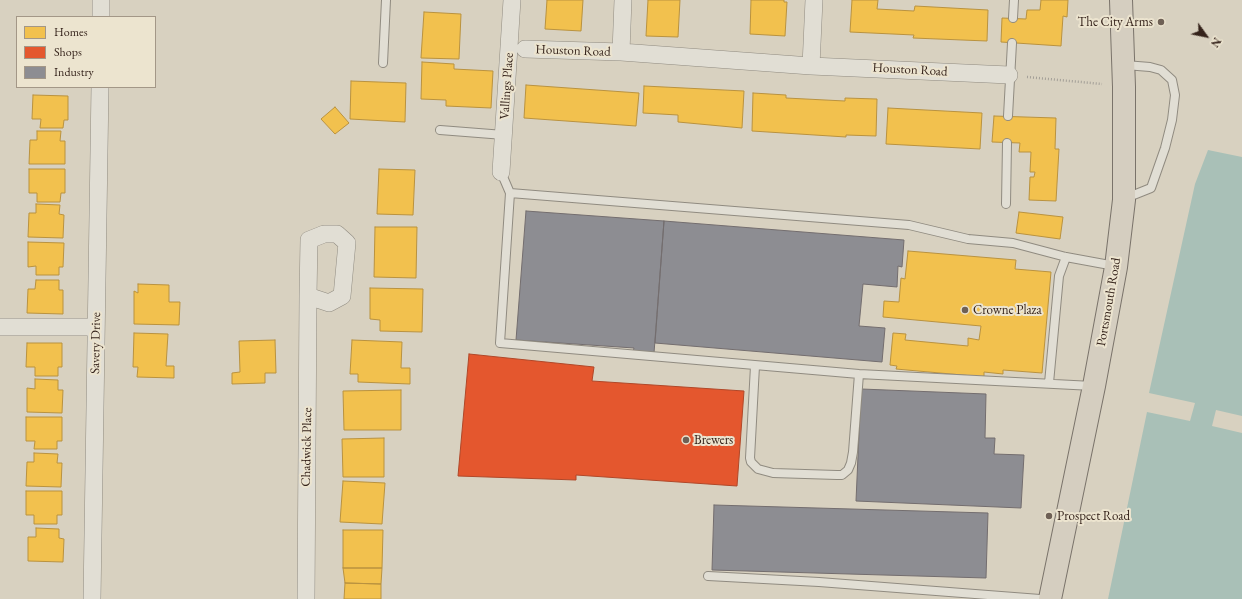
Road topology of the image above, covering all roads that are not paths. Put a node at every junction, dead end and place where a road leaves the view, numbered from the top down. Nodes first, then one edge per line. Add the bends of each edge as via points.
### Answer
1 (101, 0) edge
2 (386, 0) edge
3 (512, 0) edge
4 (623, 0) edge
5 (814, 0) edge
6 (1014, 0) edge
7 (1122, 0) edge
8 (101, 16) edge
9 (1013, 18) dead end
10 (1012, 43) dead end
11 (525, 49) dead end
12 (621, 52) junction
13 (383, 63) dead end
14 (1124, 65) junction
15 (810, 66) junction
16 (1009, 75) junction
17 (100, 88) edge
18 (1008, 116) dead end
19 (440, 130) dead end
20 (504, 135) junction
21 (1007, 142) dead end
22 (501, 172) joint
23 (510, 193) junction
24 (1124, 200) junction
25 (1006, 204) dead end
26 (1066, 257) junction
27 (1116, 266) junction
28 (308, 296) dead end
29 (0, 327) edge
30 (96, 327) junction
31 (755, 366) junction
32 (859, 374) junction
33 (1049, 383) junction
34 (1094, 386) junction
35 (708, 576) dead end
36 (92, 599) edge
37 (306, 599) edge
38 (1040, 599) edge
39 (1050, 599) edge

1 - 8 street
2 - 13 lane
3 - 20 street, Vallings Place
4 - 12 street, Houston Road
5 - 15 street
6 - 9 lane
7 - 14 main road, Portsmouth Road
10 - 16 lane
11 - 12 street, Houston Road
12 - 15 street, Houston Road
14 - 24 main road, Portsmouth Road
14 - 24 lane via 1161,70 1172,80 1175,95 1166,141 1151,188
15 - 16 street, Houston Road
16 - 18 lane
17 - 30 street, Savery Drive
19 - 20 lane
20 - 22 street, Vallings Place
21 - 25 lane
22 - 23 lane
23 - 26 lane via 909,225 968,239 1014,243
23 - 31 lane via 500,343
24 - 27 main road, Portsmouth Road
26 - 27 lane
26 - 33 lane via 1059,276
27 - 34 main road, Portsmouth Road
28 - 37 street, Chadwick Place
29 - 30 street
30 - 36 street, Savery Drive
31 - 32 lane
31 - 32 lane via 750,458 758,469 773,473 837,475 848,470 853,452
32 - 33 lane
33 - 34 lane
34 - 39 main road, Portsmouth Road
35 - 38 lane

